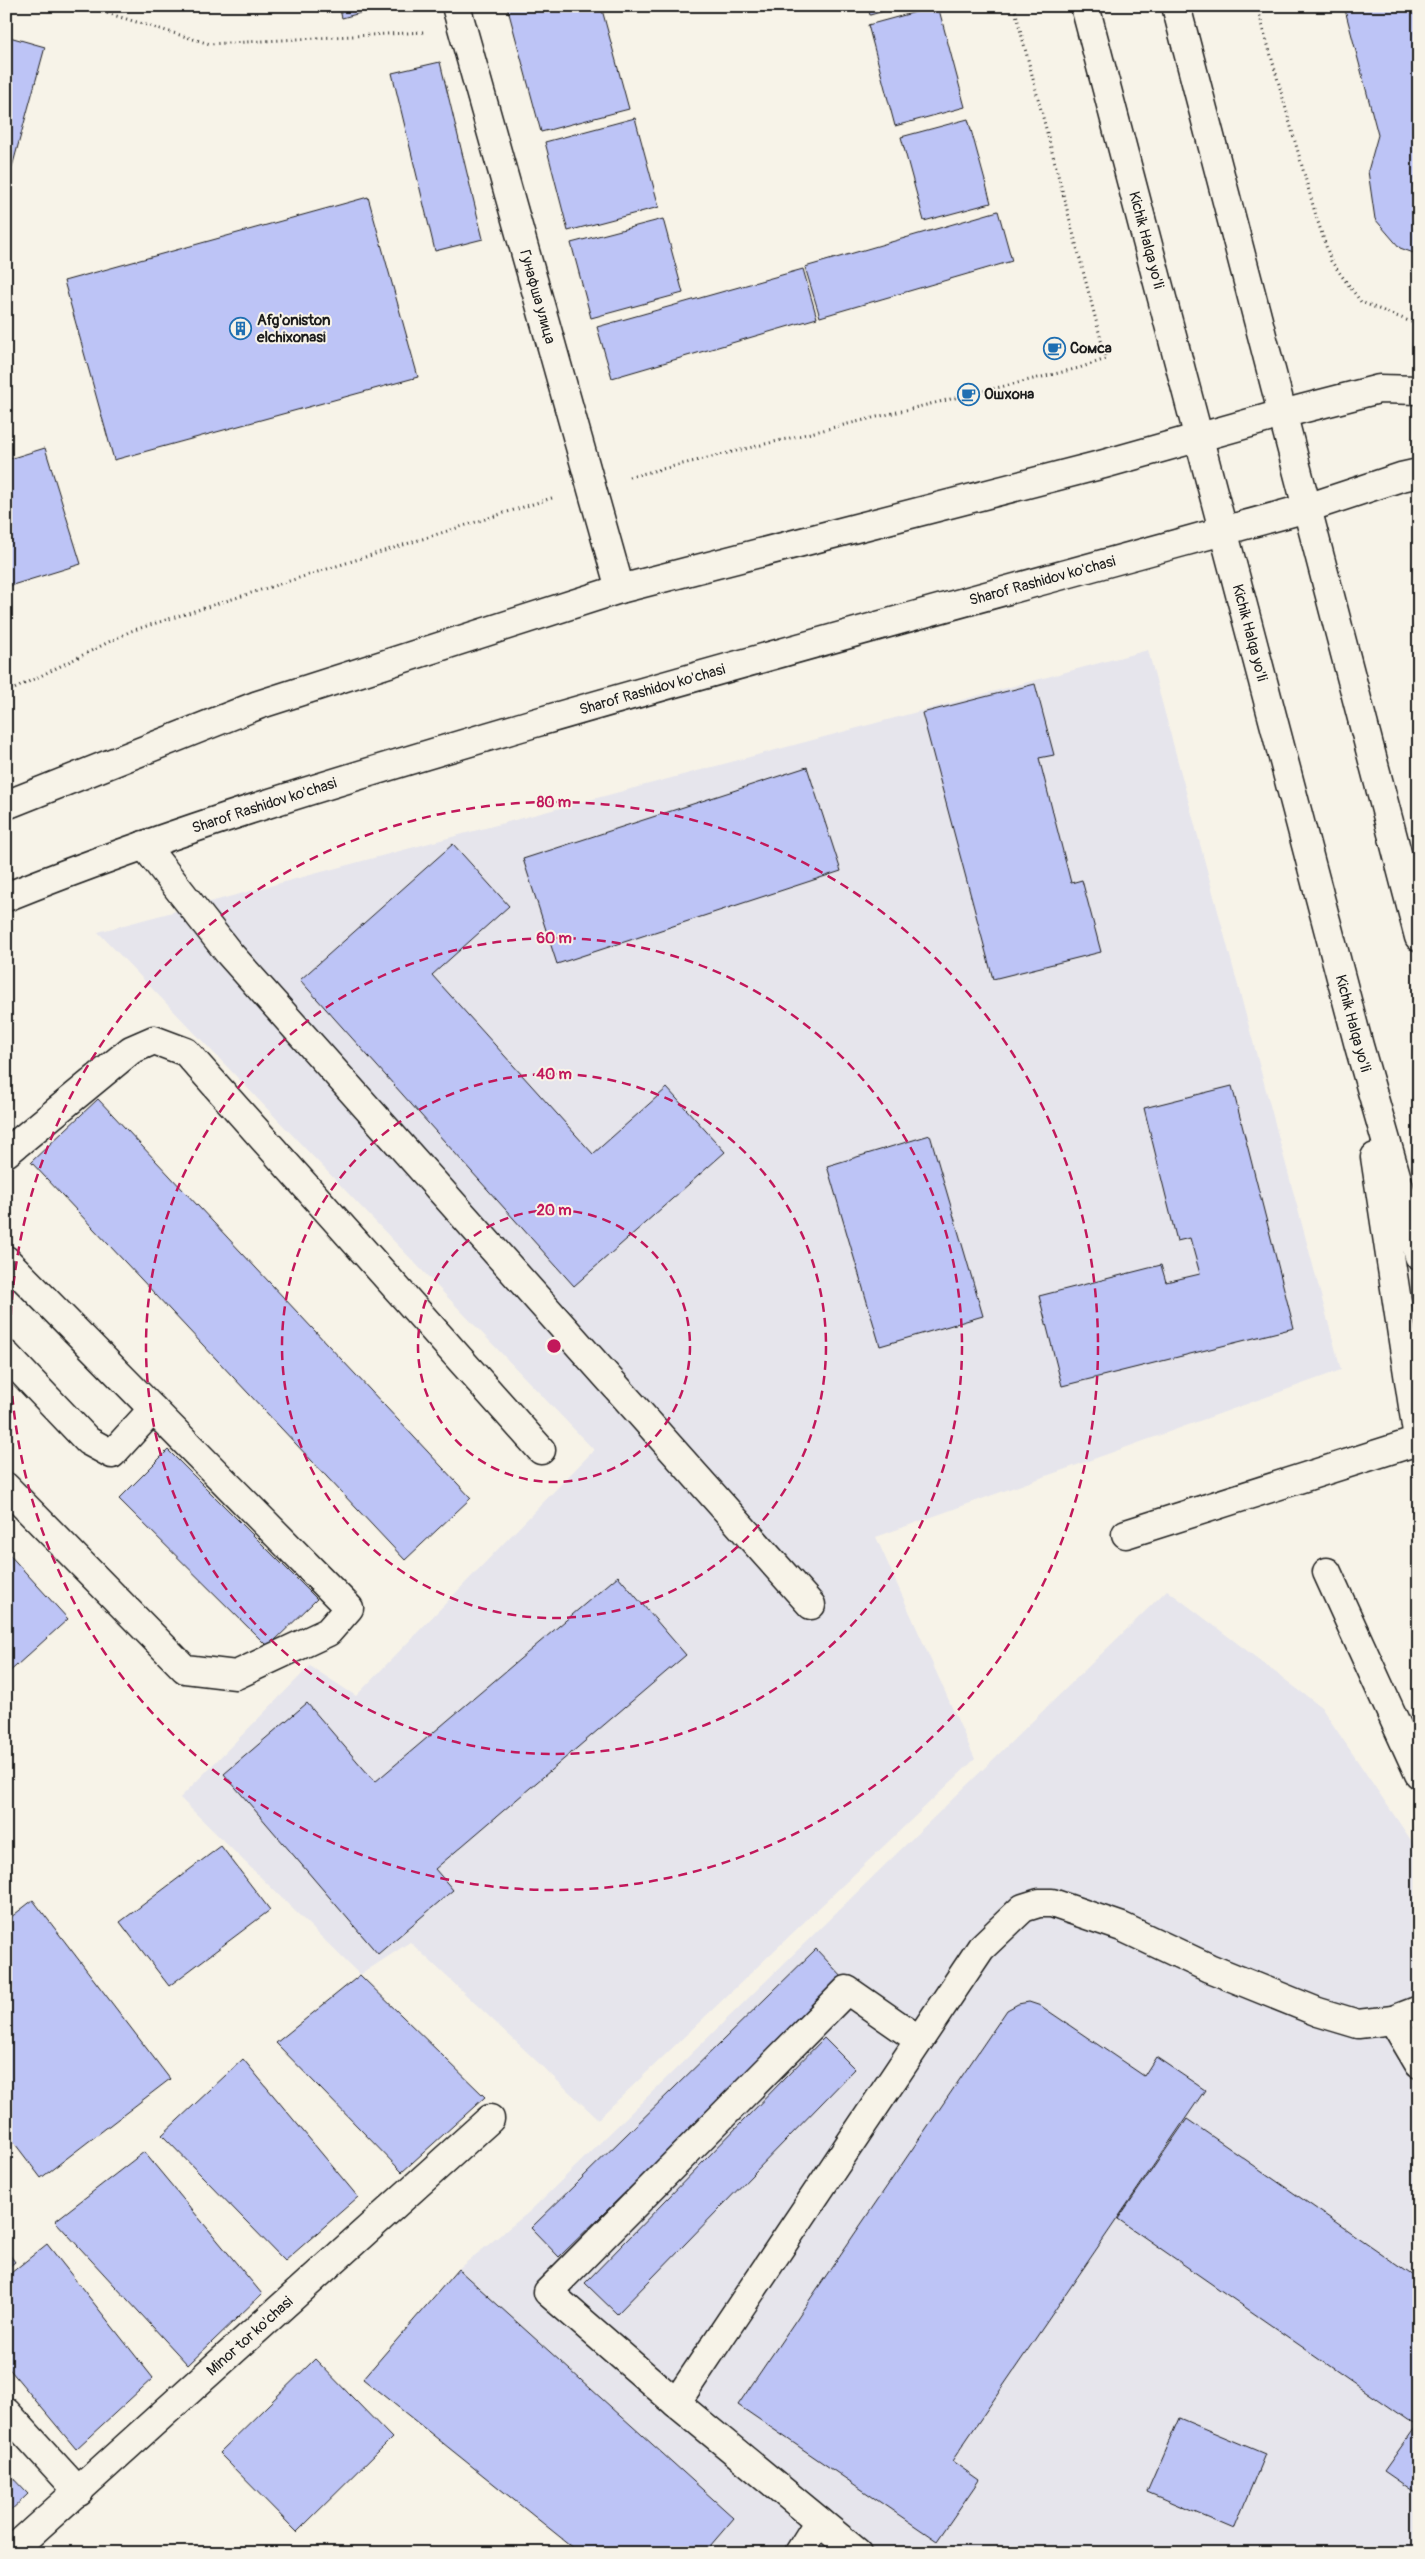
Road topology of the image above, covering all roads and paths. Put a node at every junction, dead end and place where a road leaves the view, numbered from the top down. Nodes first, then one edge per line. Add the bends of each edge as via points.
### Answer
1 (83, 6) edge
2 (1014, 6) edge
3 (1085, 6) edge
4 (1176, 6) edge
5 (1256, 6) edge
6 (459, 18) edge
7 (1419, 325) edge
8 (1419, 390) edge
9 (1282, 414) junction
10 (1197, 439) junction
11 (1419, 474) edge
12 (591, 486) junction
13 (1307, 508) junction
14 (1222, 531) junction
15 (620, 589) junction
16 (6, 692) edge
17 (6, 805) edge
18 (144, 845) junction
19 (6, 897) edge
20 (1419, 936) edge
21 (1359, 1046) junction
22 (6, 1153) edge
23 (1419, 1256) edge
24 (6, 1260) edge
25 (6, 1356) edge
26 (153, 1409) junction
27 (1418, 1441) edge
28 (1419, 1446) edge
29 (541, 1450) dead end
30 (6, 1488) edge
31 (1126, 1534) dead end
32 (1327, 1572) dead end
33 (811, 1605) dead end
34 (1419, 1774) edge
35 (1419, 2010) edge
36 (1393, 2020) junction
37 (919, 2040) junction
38 (1419, 2064) edge
39 (490, 2119) dead end
40 (676, 2403) junction
41 (6, 2412) edge
42 (79, 2492) junction
43 (819, 2520) junction
44 (9, 2553) edge
45 (799, 2553) edge
46 (858, 2553) edge

1 - 6 path via 210,44
2 - 12 path via 1106,359
3 - 10 main road, Kichik Halqa yo'li
4 - 9 main road
5 - 7 path via 1331,262 1361,302
6 - 12 main road, Гунафша улица
8 - 9 main road via 1379,389
9 - 10 main road
9 - 13 main road
10 - 14 main road, Kichik Halqa yo'li
10 - 15 main road
11 - 13 main road, Sharof Rashidov ko'chasi
12 - 15 main road, Гунафша улица
12 - 16 path via 132,631
13 - 14 main road, Sharof Rashidov ko'chasi
13 - 20 main road
14 - 18 main road, Sharof Rashidov ko'chasi via 632,695 299,792
14 - 21 main road, Kichik Halqa yo'li
15 - 17 main road via 258,704
18 - 19 main road, Sharof Rashidov ko'chasi
18 - 33 main road via 228,952
21 - 23 main road, Kichik Halqa yo'li
21 - 27 main road
22 - 29 main road via 130,1050 154,1040 186,1052
24 - 26 main road
25 - 26 main road via 88,1441 112,1454
26 - 30 main road via 349,1608 328,1632 236,1675 185,1669
27 - 28 main road
27 - 31 main road
32 - 34 main road
35 - 36 main road
36 - 37 main road via 1358,2024 1318,2012 1209,1968 1122,1927 1052,1903 1039,1903 1023,1908 981,1948
36 - 38 main road
37 - 40 main road
37 - 40 main road via 847,1990 548,2292
39 - 42 main road, Minor tor ko'chasi
40 - 43 main road
41 - 42 main road
42 - 44 main road, Minor tor ko'chasi
43 - 45 main road
43 - 46 main road

